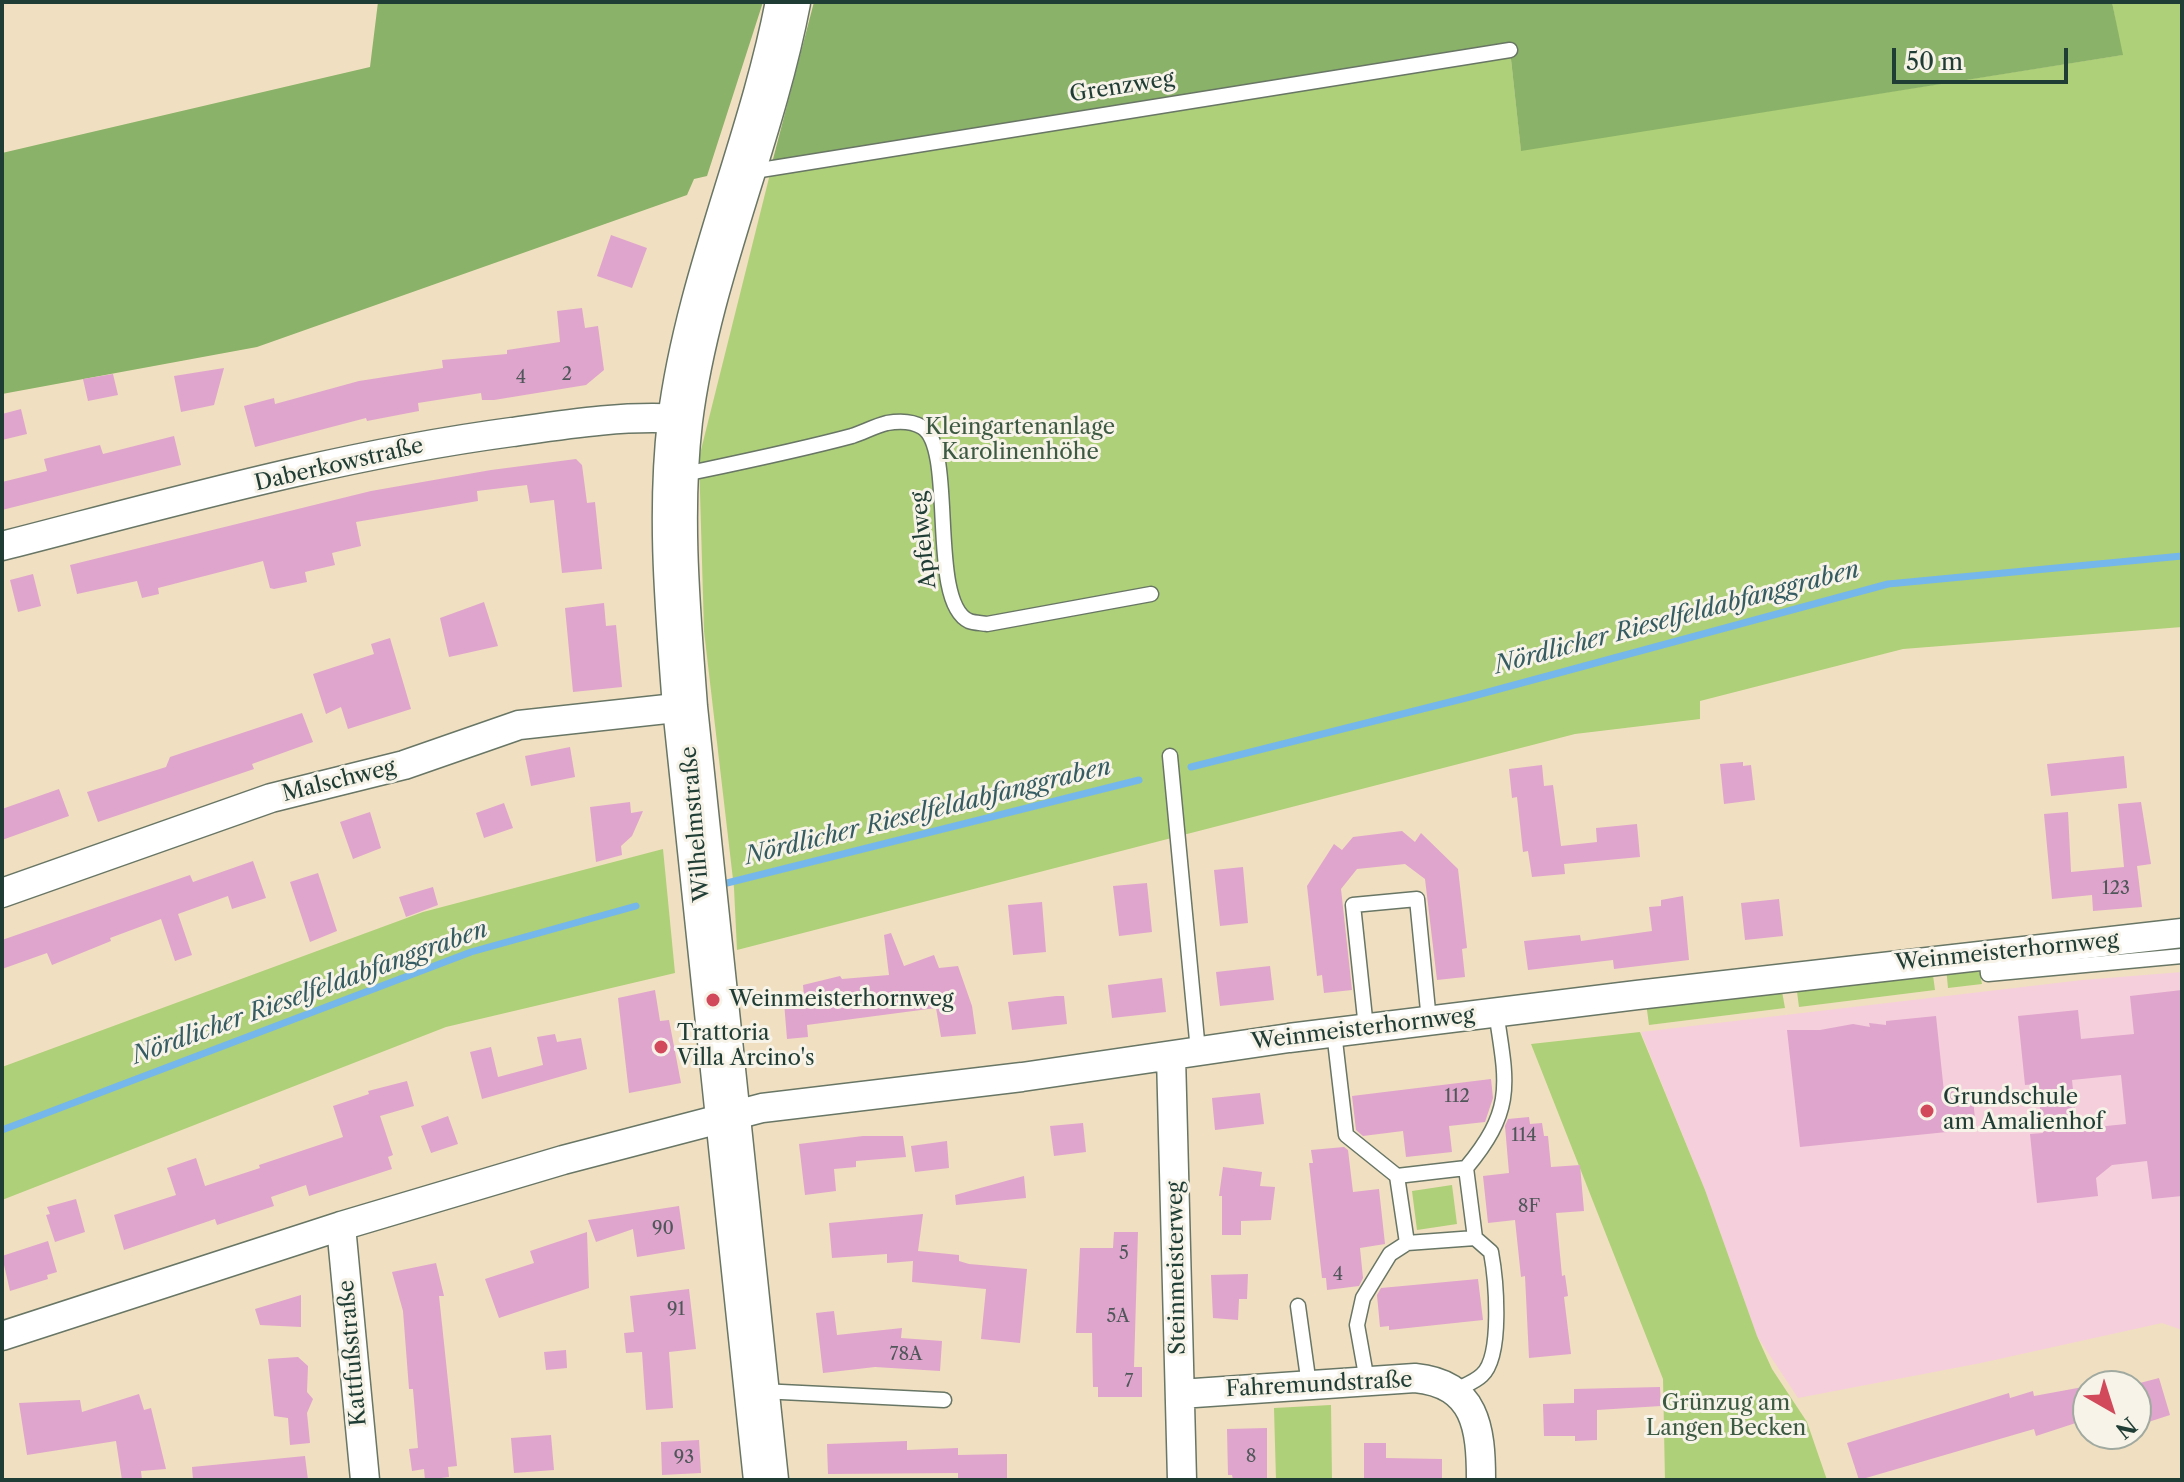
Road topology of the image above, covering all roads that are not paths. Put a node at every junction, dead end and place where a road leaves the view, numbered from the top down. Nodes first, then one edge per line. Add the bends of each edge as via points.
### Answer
1 (788, 2) edge
2 (1510, 50) dead end
3 (742, 173) junction
4 (681, 419) junction
5 (675, 475) junction
6 (2, 546) edge
7 (1151, 594) dead end
8 (685, 707) junction
9 (1170, 756) dead end
10 (2, 893) edge
11 (2182, 933) edge
12 (1986, 953) junction
13 (2182, 956) edge
14 (1496, 1012) junction
15 (1429, 1021) junction
16 (1366, 1028) junction
17 (1334, 1032) junction
18 (1184, 1054) junction
19 (726, 1116) junction
20 (1466, 1168) junction
21 (1397, 1176) junction
22 (341, 1226) junction
23 (1475, 1238) junction
24 (1407, 1243) junction
25 (1298, 1306) dead end
26 (2, 1336) edge
27 (1367, 1381) junction
28 (1309, 1385) junction
29 (758, 1391) junction
30 (1454, 1391) junction
31 (1180, 1394) junction
32 (944, 1400) dead end
33 (365, 1480) edge
34 (766, 1480) edge
35 (1182, 1480) edge
36 (1481, 1480) edge

1 - 3 main road, Wilhelmstraße
2 - 3 lane, Grenzweg
3 - 4 main road, Wilhelmstraße via 704,308
4 - 5 main road, Wilhelmstraße
4 - 6 street, Daberkowstraße via 637,416 436,443
5 - 7 lane, Apfelweg via 907,421 924,427 935,440 950,589 956,608 968,621 987,624
5 - 8 main road, Wilhelmstraße
8 - 10 street, Malschweg via 519,725 404,765 271,798
8 - 19 main road, Wilhelmstraße
9 - 18 lane
11 - 12 street, Weinmeisterhornweg
12 - 13 lane via 1988,974
12 - 14 street, Weinmeisterhornweg
14 - 15 street, Weinmeisterhornweg
14 - 20 lane via 1505,1101 1494,1128
15 - 16 street, Weinmeisterhornweg
15 - 16 lane via 1417,899 1353,905
16 - 17 street, Weinmeisterhornweg
17 - 18 street, Weinmeisterhornweg
17 - 21 lane via 1346,1135
18 - 19 street, Weinmeisterhornweg
18 - 31 street, Steinmeisterweg
19 - 22 street, Weinmeisterhornweg
19 - 29 main road, Wilhelmstraße
20 - 21 lane
20 - 23 lane
21 - 24 lane
22 - 26 street, Weinmeisterhornweg
22 - 33 street, Kattfußstraße
23 - 24 lane
23 - 30 lane via 1488,1246 1493,1260 1493,1361 1481,1377
24 - 27 lane via 1390,1254 1363,1298 1357,1325
25 - 28 lane
27 - 28 street, Fahremundstraße
27 - 30 street, Fahremundstraße via 1436,1380
28 - 31 street, Fahremundstraße
29 - 32 lane
29 - 34 main road, Wilhelmstraße
30 - 36 street via 1476,1420
31 - 35 street, Steinmeisterweg

